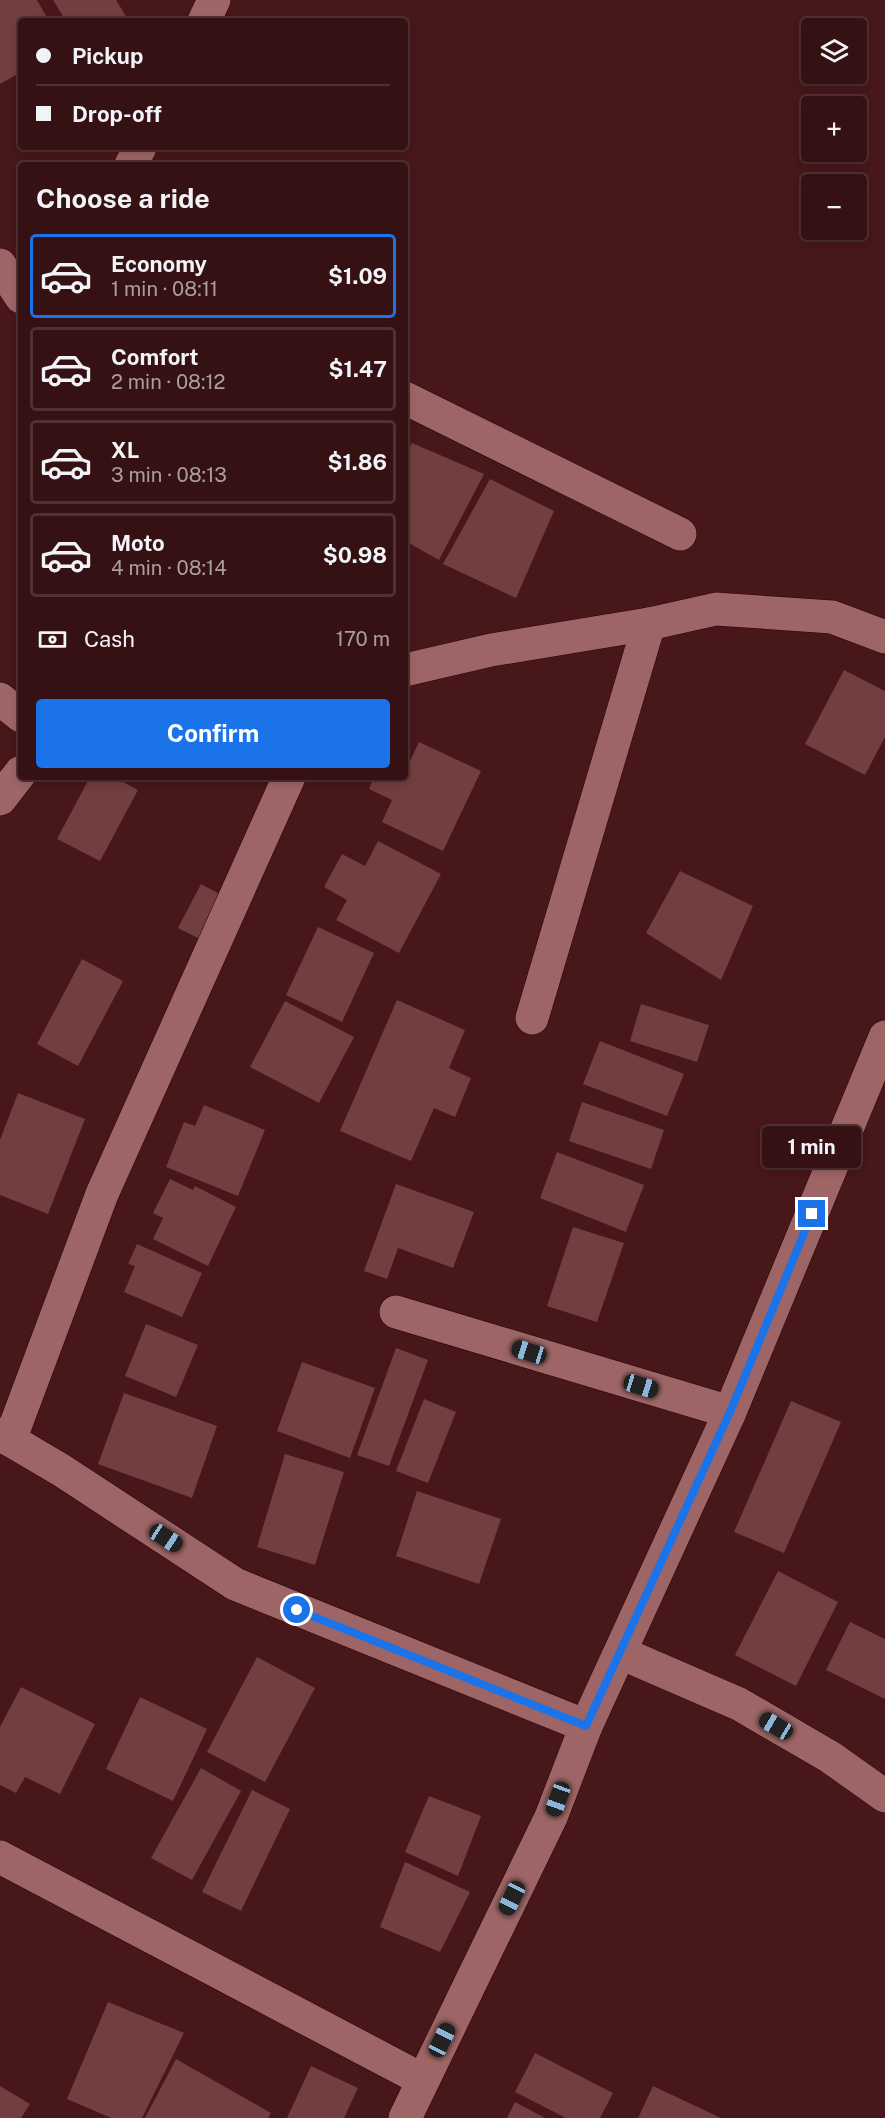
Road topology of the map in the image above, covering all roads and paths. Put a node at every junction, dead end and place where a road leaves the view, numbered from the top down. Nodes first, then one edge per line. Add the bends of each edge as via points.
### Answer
1 (214, 0) edge
2 (205, 18) edge
3 (0, 265) edge
4 (18, 292) edge
5 (408, 399) edge
6 (680, 534) dead end
7 (649, 624) junction
8 (885, 637) edge
9 (408, 669) edge
10 (0, 699) edge
11 (18, 714) edge
12 (18, 776) edge
13 (288, 780) edge
14 (0, 799) edge
15 (532, 1018) dead end
16 (885, 1037) edge
17 (396, 1312) dead end
18 (730, 1412) junction
19 (5, 1437) edge
20 (621, 1653) junction
21 (586, 1726) junction
22 (885, 1796) edge
23 (0, 1857) edge
24 (423, 2080) junction
25 (405, 2118) edge

1 - 2 street
3 - 4 street
5 - 6 street
7 - 8 street via 716,609 832,617
7 - 9 street via 491,650
7 - 15 street
10 - 11 street
12 - 14 street
13 - 19 street via 102,1194
16 - 18 street
17 - 18 street
18 - 20 street
19 - 21 street via 235,1584
20 - 21 street
20 - 22 street via 740,1704 830,1757
21 - 24 street via 552,1817
23 - 24 street
24 - 25 street

